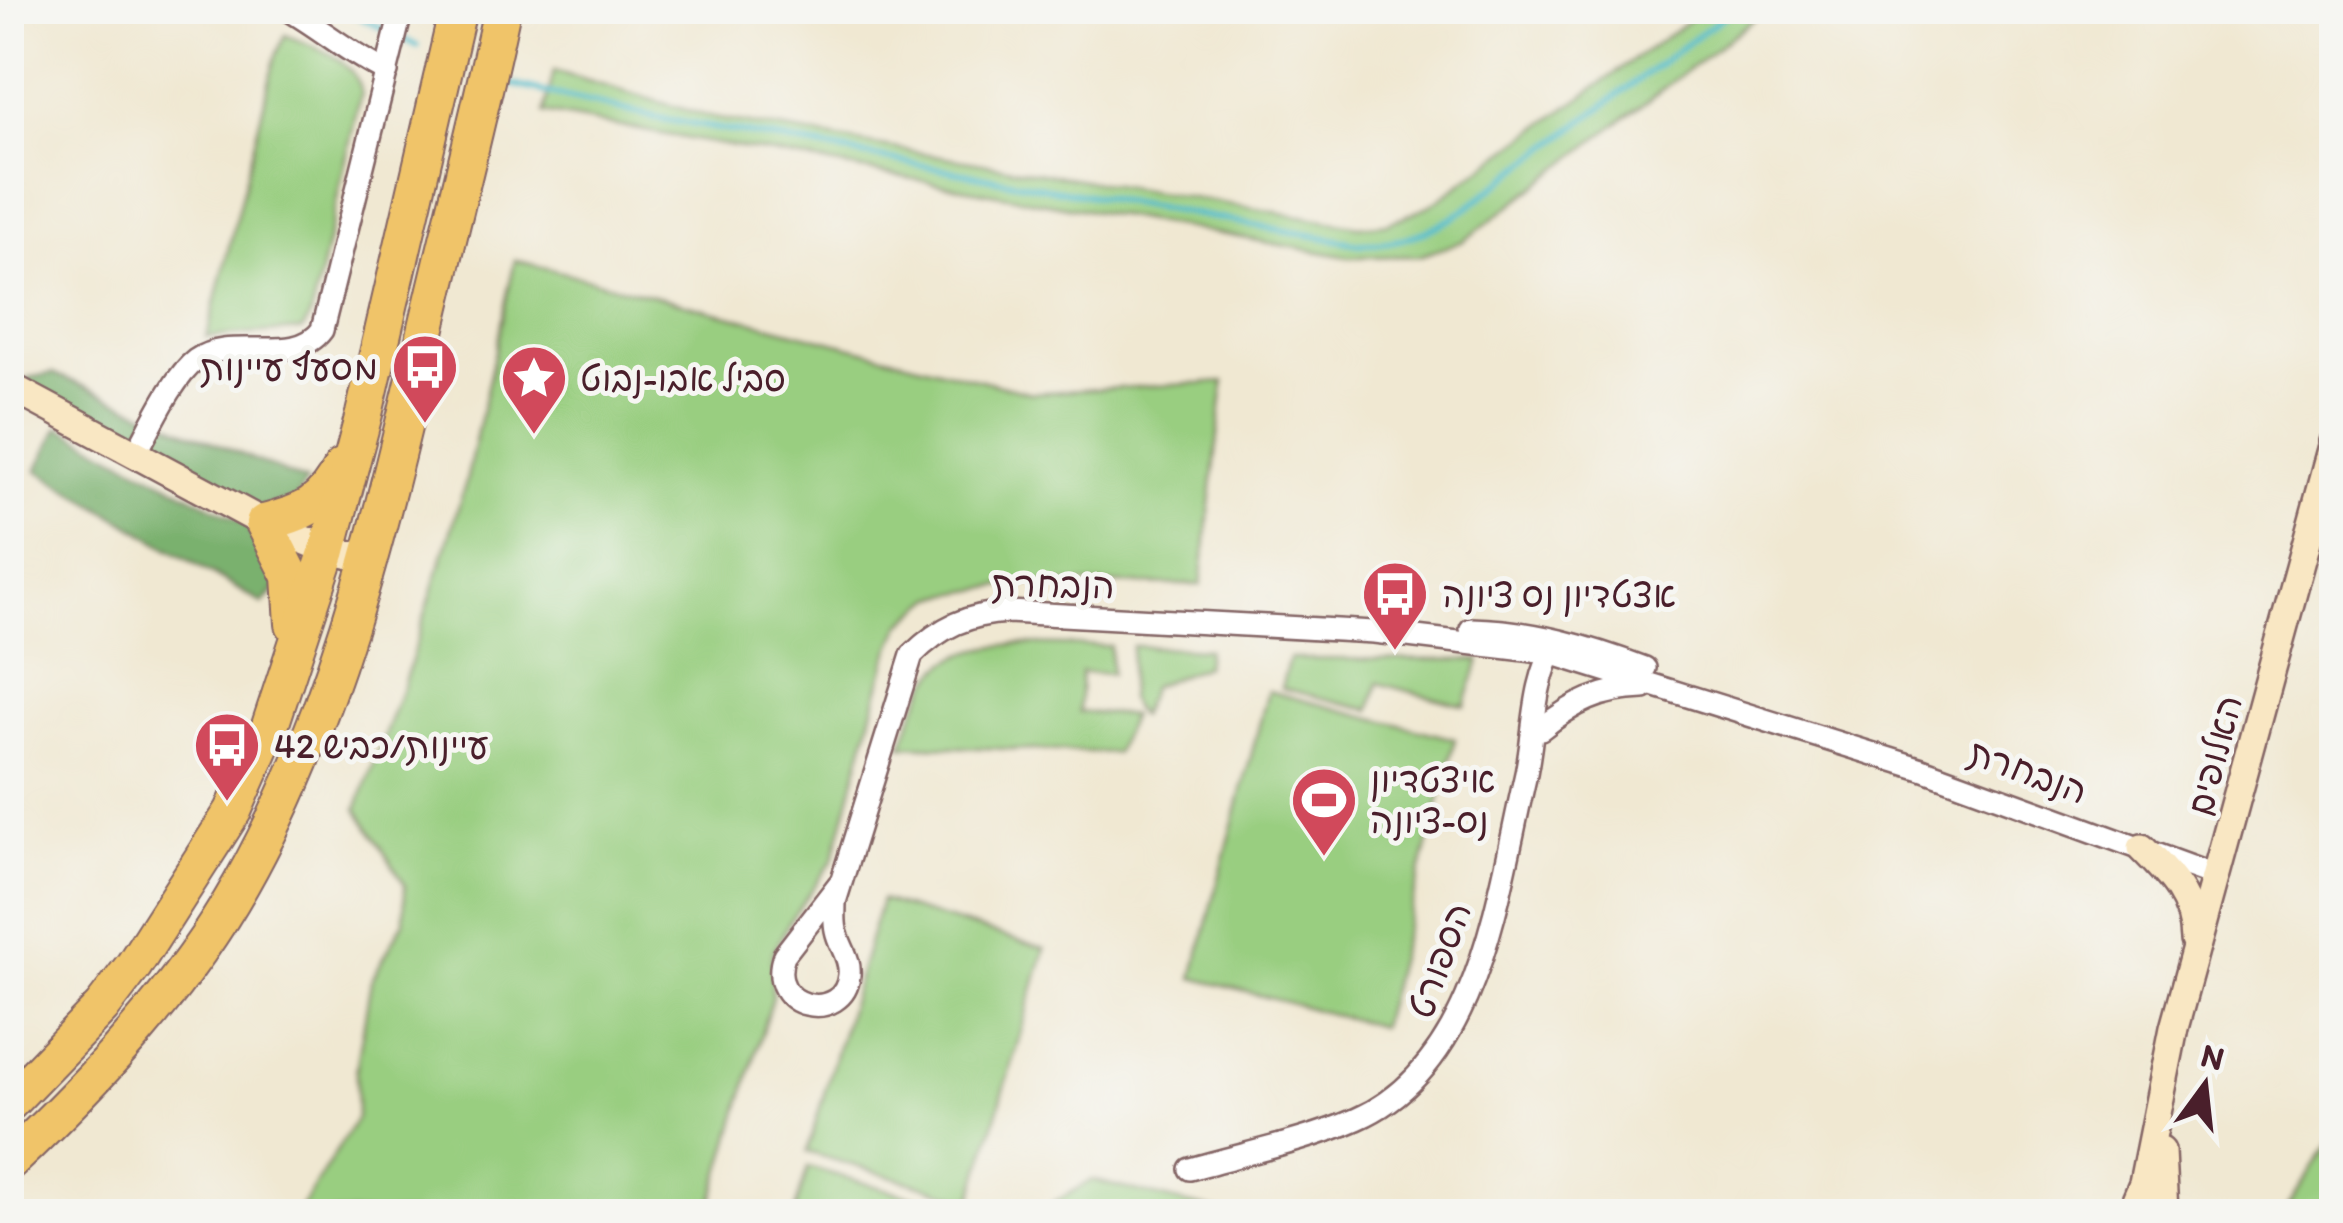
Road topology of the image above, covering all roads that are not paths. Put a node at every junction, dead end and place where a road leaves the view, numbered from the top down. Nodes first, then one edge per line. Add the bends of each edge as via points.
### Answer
1 (287, 9) edge
2 (458, 9) edge
3 (502, 9) edge
4 (401, 17) edge
5 (387, 72) junction
6 (9, 386) edge
7 (364, 414) junction
8 (2334, 442) edge
9 (135, 455) junction
10 (264, 524) junction
11 (328, 550) junction
12 (370, 559) junction
13 (1374, 632) junction
14 (1504, 645) junction
15 (1557, 650) junction
16 (292, 658) junction
17 (1660, 688) junction
18 (1540, 694) junction
19 (1743, 714) junction
20 (1541, 729) junction
21 (1530, 756) junction
22 (2143, 848) junction
23 (2218, 877) junction
24 (839, 884) junction
25 (791, 945) junction
26 (842, 949) junction
27 (2194, 953) junction
28 (2163, 1087) junction
29 (9, 1103) edge
30 (9, 1162) edge
31 (1190, 1168) dead end
32 (2130, 1214) edge
33 (2164, 1214) edge

1 - 5 street
2 - 7 highway
3 - 12 highway
4 - 5 street
5 - 9 street via 322,330 304,344 217,351 194,361
6 - 9 street
7 - 10 highway via 318,502
7 - 11 highway
8 - 23 street, האלופים
9 - 10 street
10 - 11 street
10 - 16 highway via 295,593
11 - 12 street
11 - 16 highway
12 - 30 highway via 310,740 238,889 149,1018
13 - 14 street, הנבחרת
13 - 15 street, הנבחרת via 1498,630
13 - 24 street, הנבחרת via 1008,612 962,619 912,656
14 - 15 street, הנבחרת
14 - 18 street
15 - 17 street, הנבחרת
15 - 18 street, הספורט
15 - 19 street, הנבחרת via 1659,673
15 - 20 street, הספורט via 1556,689
16 - 29 highway via 233,811 194,875 102,1007
17 - 19 street, הנבחרת
17 - 20 street via 1588,697
18 - 21 street, הספורט
19 - 22 street, הנבחרת
20 - 21 street, הספורט
21 - 31 street, הספורט via 1486,943 1432,1061 1400,1094 1354,1121
22 - 23 street, הנבחרת
22 - 27 street via 2178,884 2194,924
23 - 27 street, האלופים
24 - 25 street, הנבחרת
24 - 26 street, הנבחרת
25 - 26 street via 811,936
25 - 26 street via 780,979 793,999 815,1006 836,999 849,981
27 - 28 street, האלופים
28 - 32 street, האלופים via 2144,1184
28 - 33 street, האלופים

